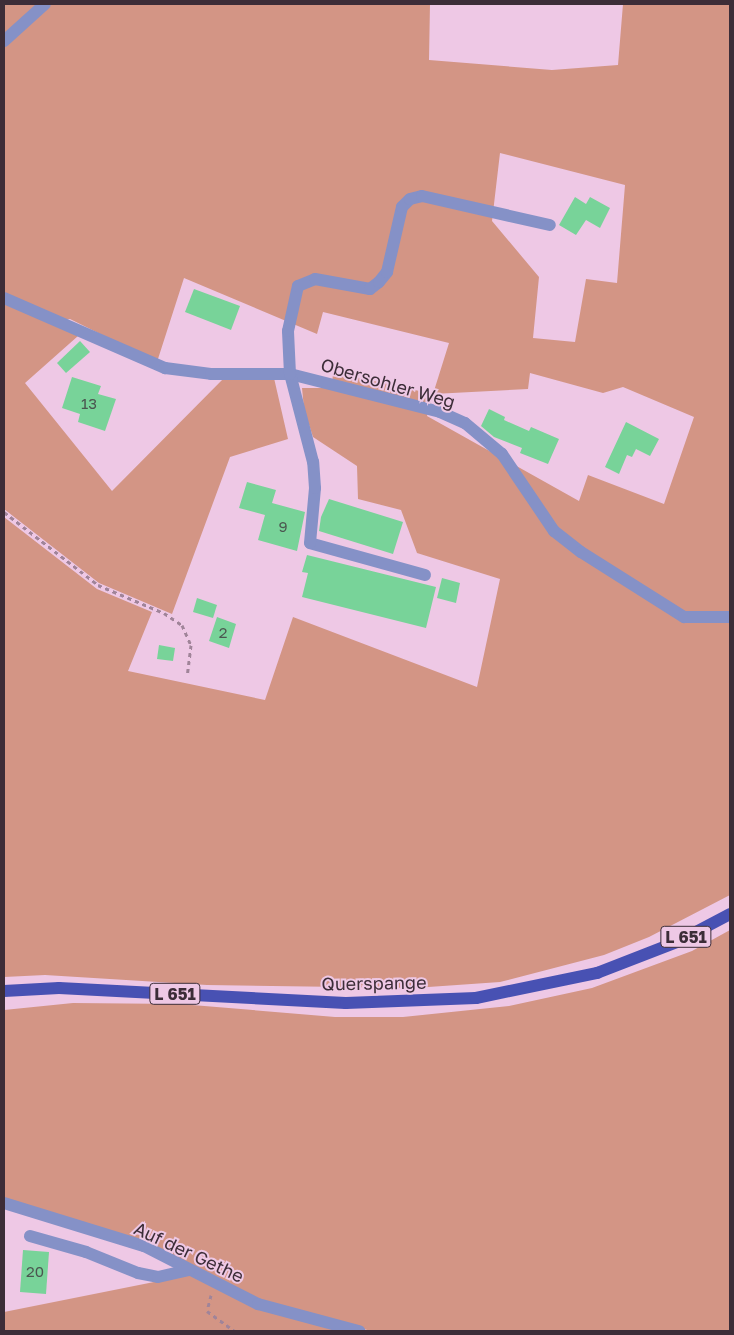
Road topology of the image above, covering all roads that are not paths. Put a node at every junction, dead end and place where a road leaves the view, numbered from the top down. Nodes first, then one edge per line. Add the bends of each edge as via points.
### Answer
1 (45, 4) edge
2 (4, 41) edge
3 (550, 225) dead end
4 (4, 298) edge
5 (290, 374) junction
6 (425, 574) dead end
7 (730, 617) edge
8 (730, 914) edge
9 (4, 991) edge
10 (4, 1204) edge
11 (30, 1236) dead end
12 (190, 1270) junction
13 (359, 1331) edge

1 - 2 street
3 - 5 street via 440,198 422,196 410,199 402,207 387,272 370,289 316,279 298,286 288,331
4 - 5 street, Obersohler Weg via 165,368 211,374
5 - 6 street via 314,462 310,544
5 - 7 street, Obersohler Weg via 440,412 465,424 502,454 554,531 581,552 684,617
8 - 9 main road, Querspange / L 651 via 677,942 597,973 476,998 346,1003 59,988
10 - 12 street, Auf der Gethe via 144,1246
11 - 12 street via 86,1252 138,1273 158,1277
12 - 13 street, Auf der Gethe via 258,1304

